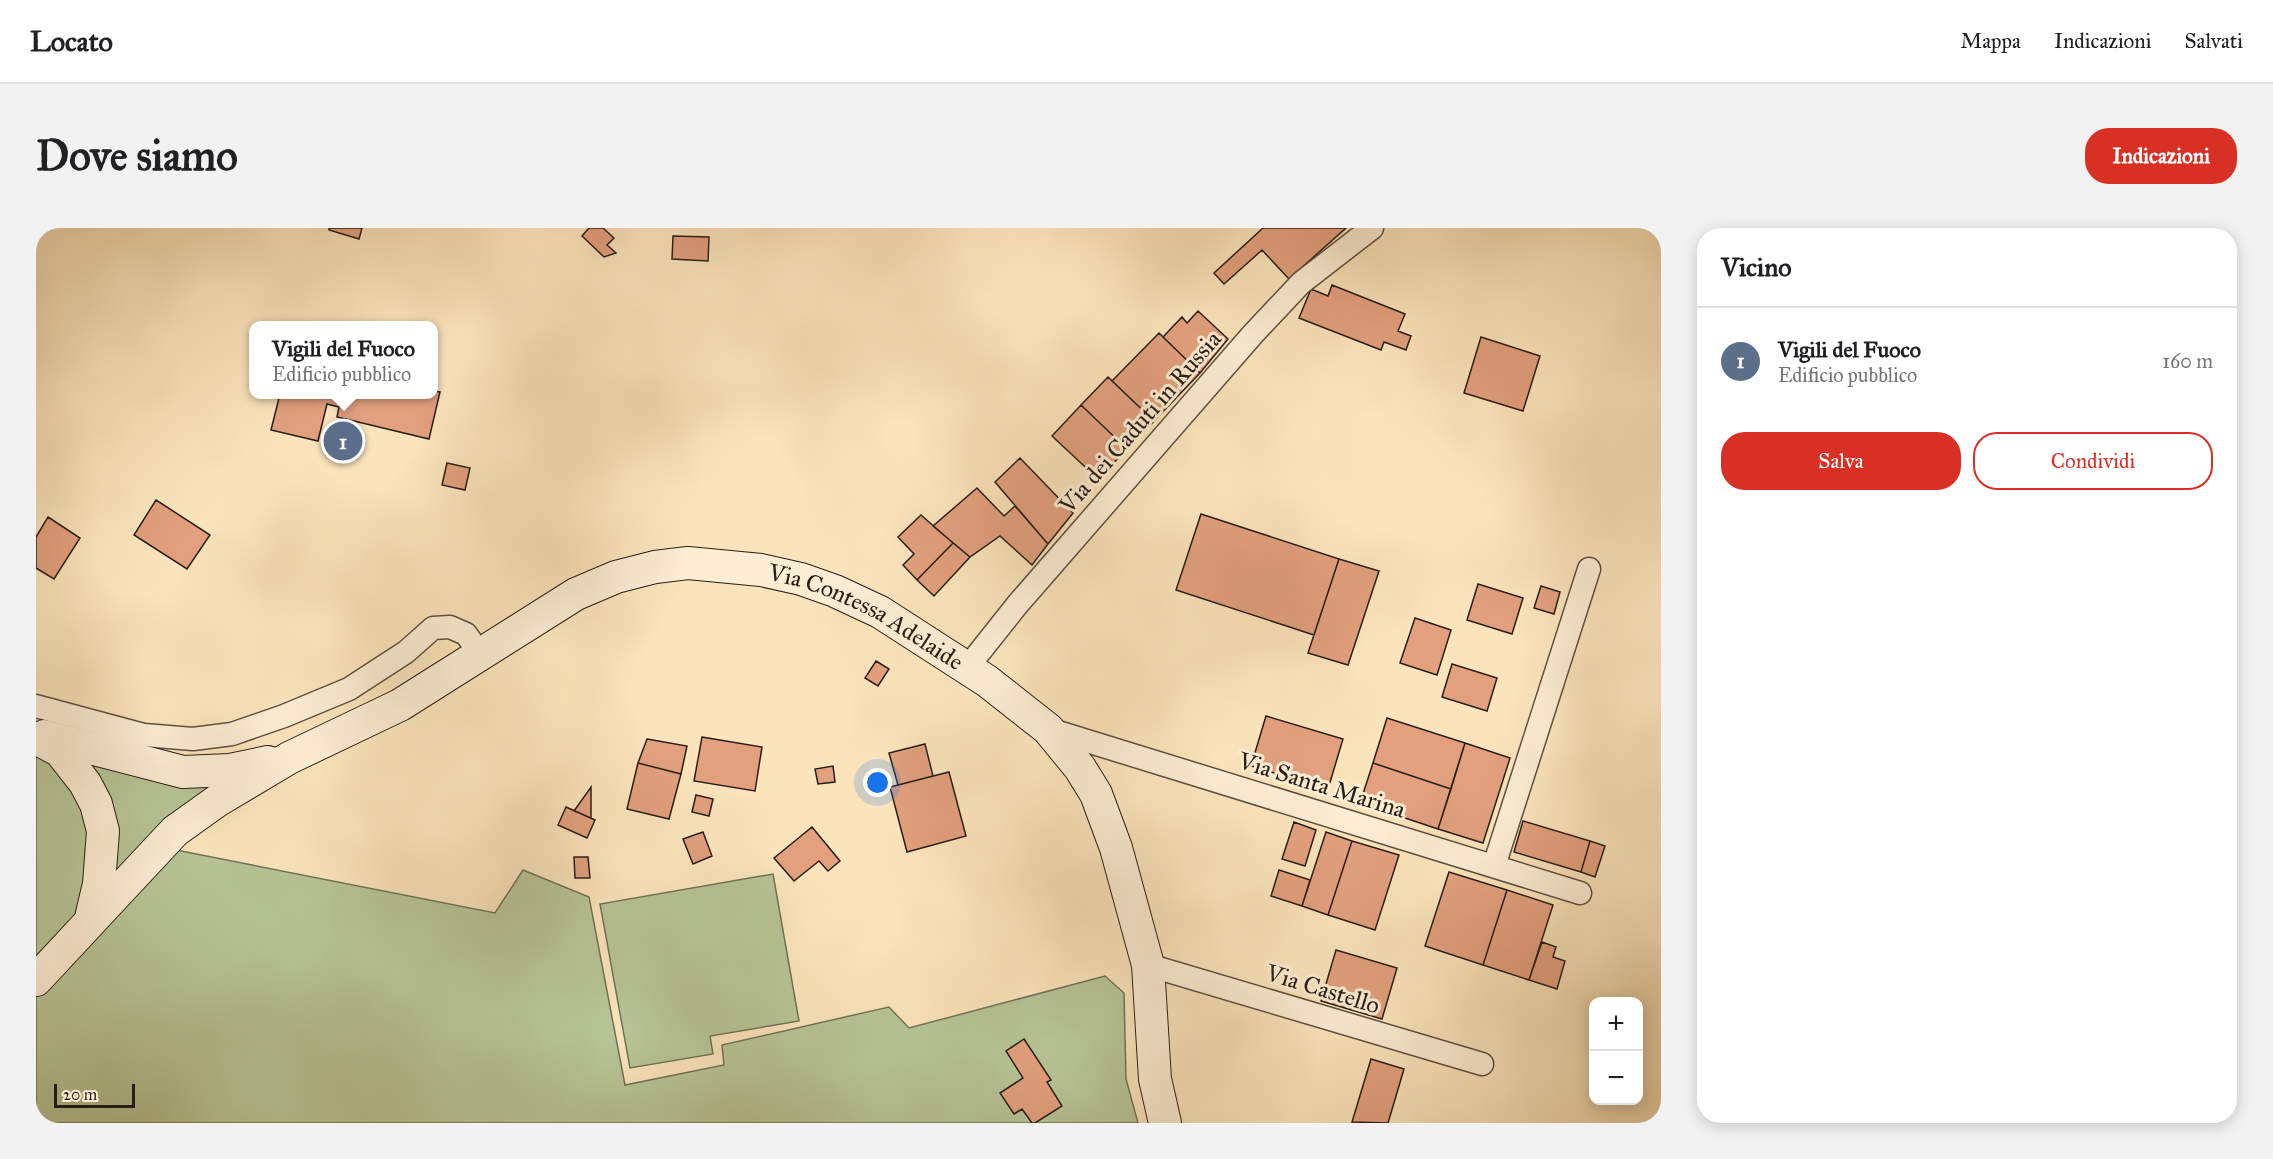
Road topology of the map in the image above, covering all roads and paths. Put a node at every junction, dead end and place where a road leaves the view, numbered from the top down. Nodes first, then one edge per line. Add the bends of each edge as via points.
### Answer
1 (1372, 228) edge
2 (1589, 569) dead end
3 (480, 654) junction
4 (967, 668) junction
5 (36, 706) edge
6 (1048, 729) junction
7 (36, 734) edge
8 (36, 738) edge
9 (289, 758) junction
10 (1494, 866) junction
11 (1580, 893) dead end
12 (90, 922) junction
13 (1148, 965) junction
14 (36, 980) edge
15 (1482, 1064) dead end
16 (1165, 1123) edge

1 - 4 street, Via dei Caduti in Russia via 1301,283 1253,334
2 - 10 street
3 - 4 street, Via Contessa Adelaide via 576,594 616,577 688,563 761,570 835,591 880,612
3 - 5 street via 466,634 450,627 433,628 406,652 349,689 232,734 192,739 144,735
3 - 9 street, Via Contessa Adelaide via 400,705
4 - 6 street, Via Contessa Adelaide
6 - 10 street, Via Santa Marina
6 - 13 street, Via Contessa Adelaide via 1096,794 1116,848
7 - 9 street via 183,772 230,770
8 - 12 street via 60,751 96,804 103,831 99,884
9 - 12 street via 176,831
10 - 11 street, Via Santa Marina
12 - 14 street
13 - 15 street, Via Castello
13 - 16 street, Via Contessa Adelaide via 1155,1079

